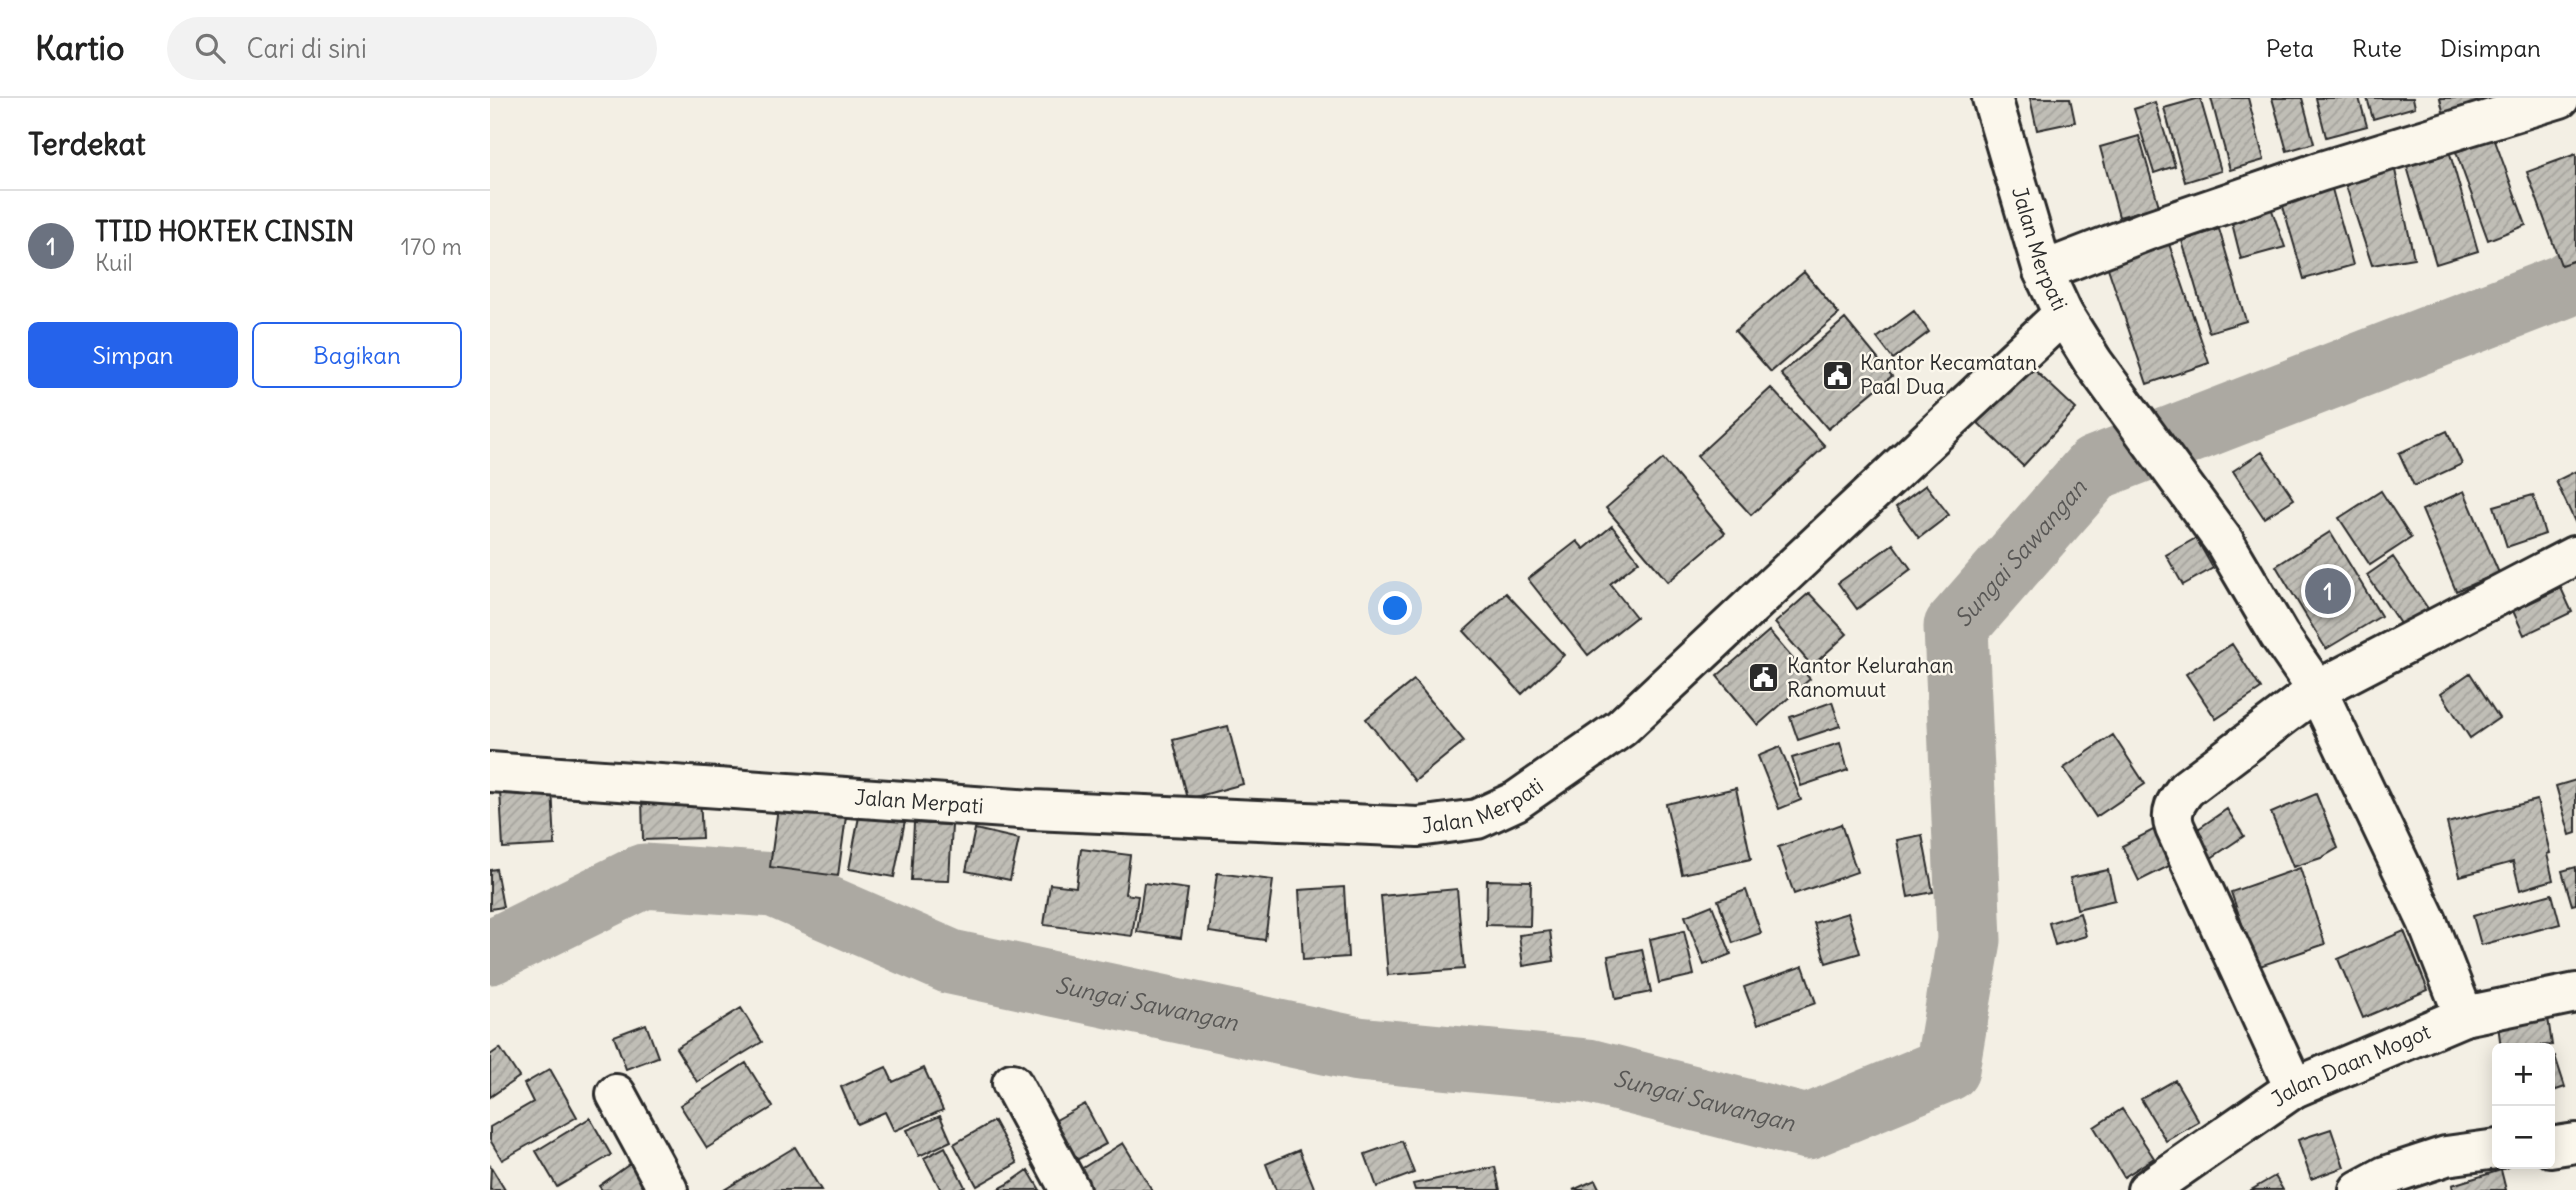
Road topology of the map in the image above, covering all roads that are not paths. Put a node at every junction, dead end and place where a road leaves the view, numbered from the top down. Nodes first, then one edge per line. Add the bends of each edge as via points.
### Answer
1 (1992, 98) edge
2 (2560, 98) edge
3 (2043, 271) junction
4 (2063, 314) junction
5 (2575, 558) edge
6 (2317, 690) junction
7 (490, 772) edge
8 (2576, 993) edge
9 (2464, 1016) junction
10 (1012, 1083) dead end
11 (2294, 1088) junction
12 (616, 1094) dead end
13 (2576, 1143) edge
14 (2555, 1146) edge
15 (2492, 1150) edge
16 (668, 1190) edge
17 (1070, 1190) edge
18 (2147, 1190) edge
19 (2359, 1190) edge

1 - 3 street, Jalan Merpati
2 - 3 street via 2322,172
3 - 4 street, Jalan Merpati
4 - 6 street via 2225,543
4 - 7 street, Jalan Merpati via 1621,728 1516,801 1478,819 1419,827 1034,810
5 - 6 street
6 - 9 street via 2427,921
6 - 11 street via 2186,789 2173,815
8 - 9 street, Jalan Daan Mogot
9 - 11 street, Jalan Daan Mogot
10 - 17 street
11 - 18 street, Jalan Daan Mogot
12 - 16 street
13 - 14 street
15 - 19 street via 2446,1156

